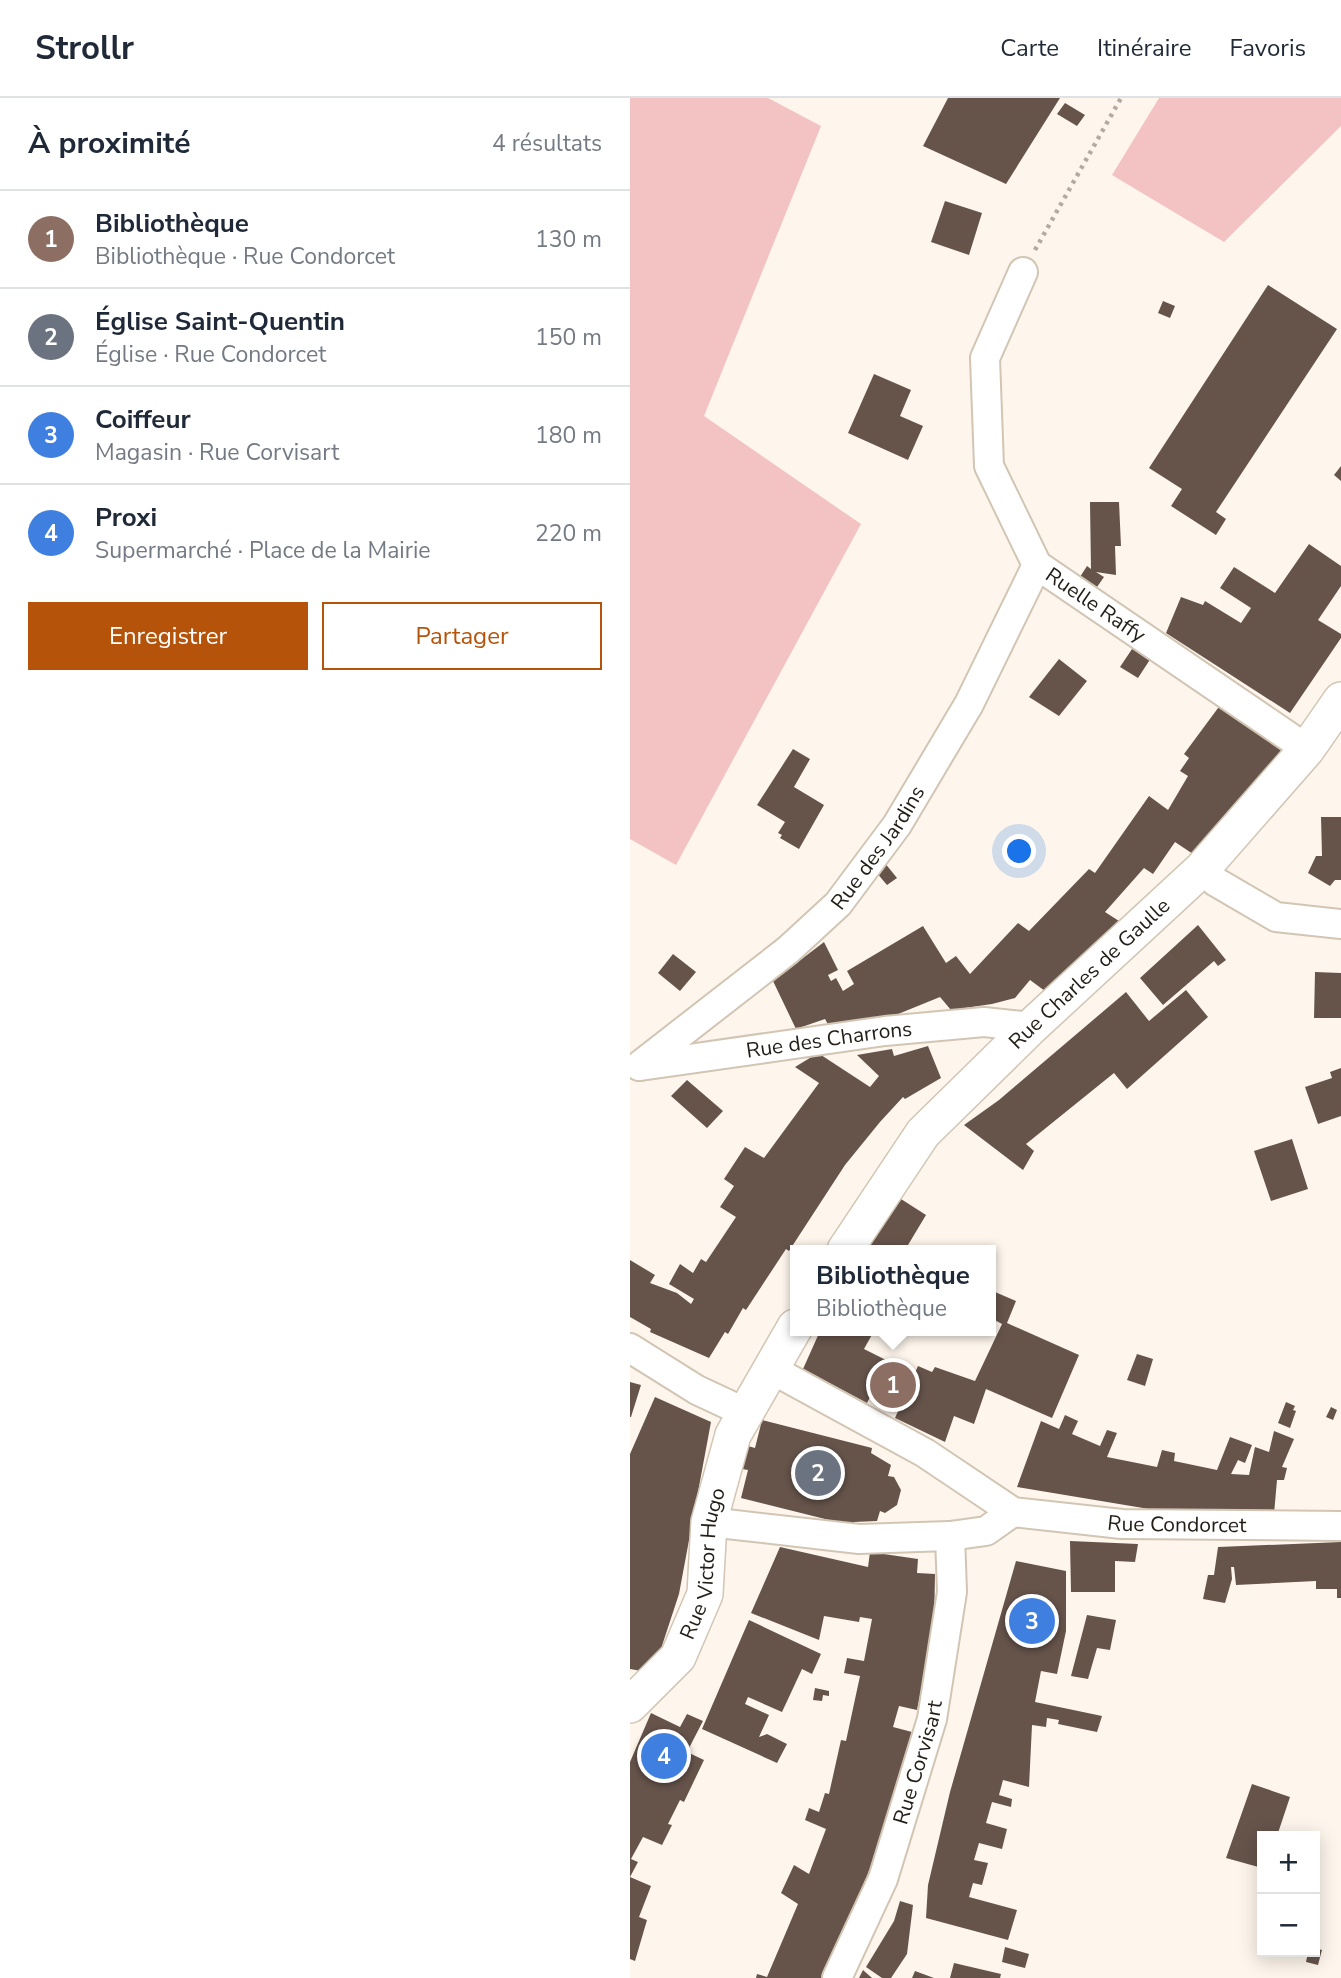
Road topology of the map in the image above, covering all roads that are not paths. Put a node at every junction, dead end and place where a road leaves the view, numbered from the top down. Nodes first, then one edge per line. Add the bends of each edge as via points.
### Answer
1 (1023, 272) road end
2 (1037, 565) junction
3 (1341, 700) edge
4 (1307, 749) junction
5 (1202, 869) junction
6 (1341, 924) edge
7 (1031, 1027) junction
8 (634, 1070) edge
9 (848, 1245) edge
10 (790, 1336) edge
11 (630, 1348) edge
12 (771, 1369) junction
13 (744, 1412) junction
14 (1013, 1512) junction
15 (709, 1522) junction
16 (1341, 1527) edge
17 (950, 1536) junction
18 (632, 1702) edge
19 (837, 1978) edge

1 - 2 street, Ruelle Raffy via 985,358 989,466
2 - 4 street, Ruelle Raffy
2 - 8 street, Rue des Jardins via 969,704 897,825 838,904 788,950
3 - 4 street, Rue Charles de Gaulle
4 - 5 street, Rue Charles de Gaulle
5 - 6 street via 1276,917
5 - 7 street, Rue Charles de Gaulle
7 - 8 street, Rue des Charrons via 984,1022 898,1030
7 - 9 street, Rue Charles de Gaulle via 923,1133
10 - 12 street
11 - 13 street via 697,1390
12 - 13 street
12 - 14 street, Rue Condorcet via 925,1452
13 - 15 street, Rue Victor Hugo via 733,1435
14 - 16 street, Rue Condorcet via 1122,1524
14 - 17 street via 986,1531
15 - 17 street via 859,1539
15 - 18 street, Rue Victor Hugo via 705,1594 678,1657
17 - 19 street, Rue Corvisart via 952,1592 932,1719 883,1879

